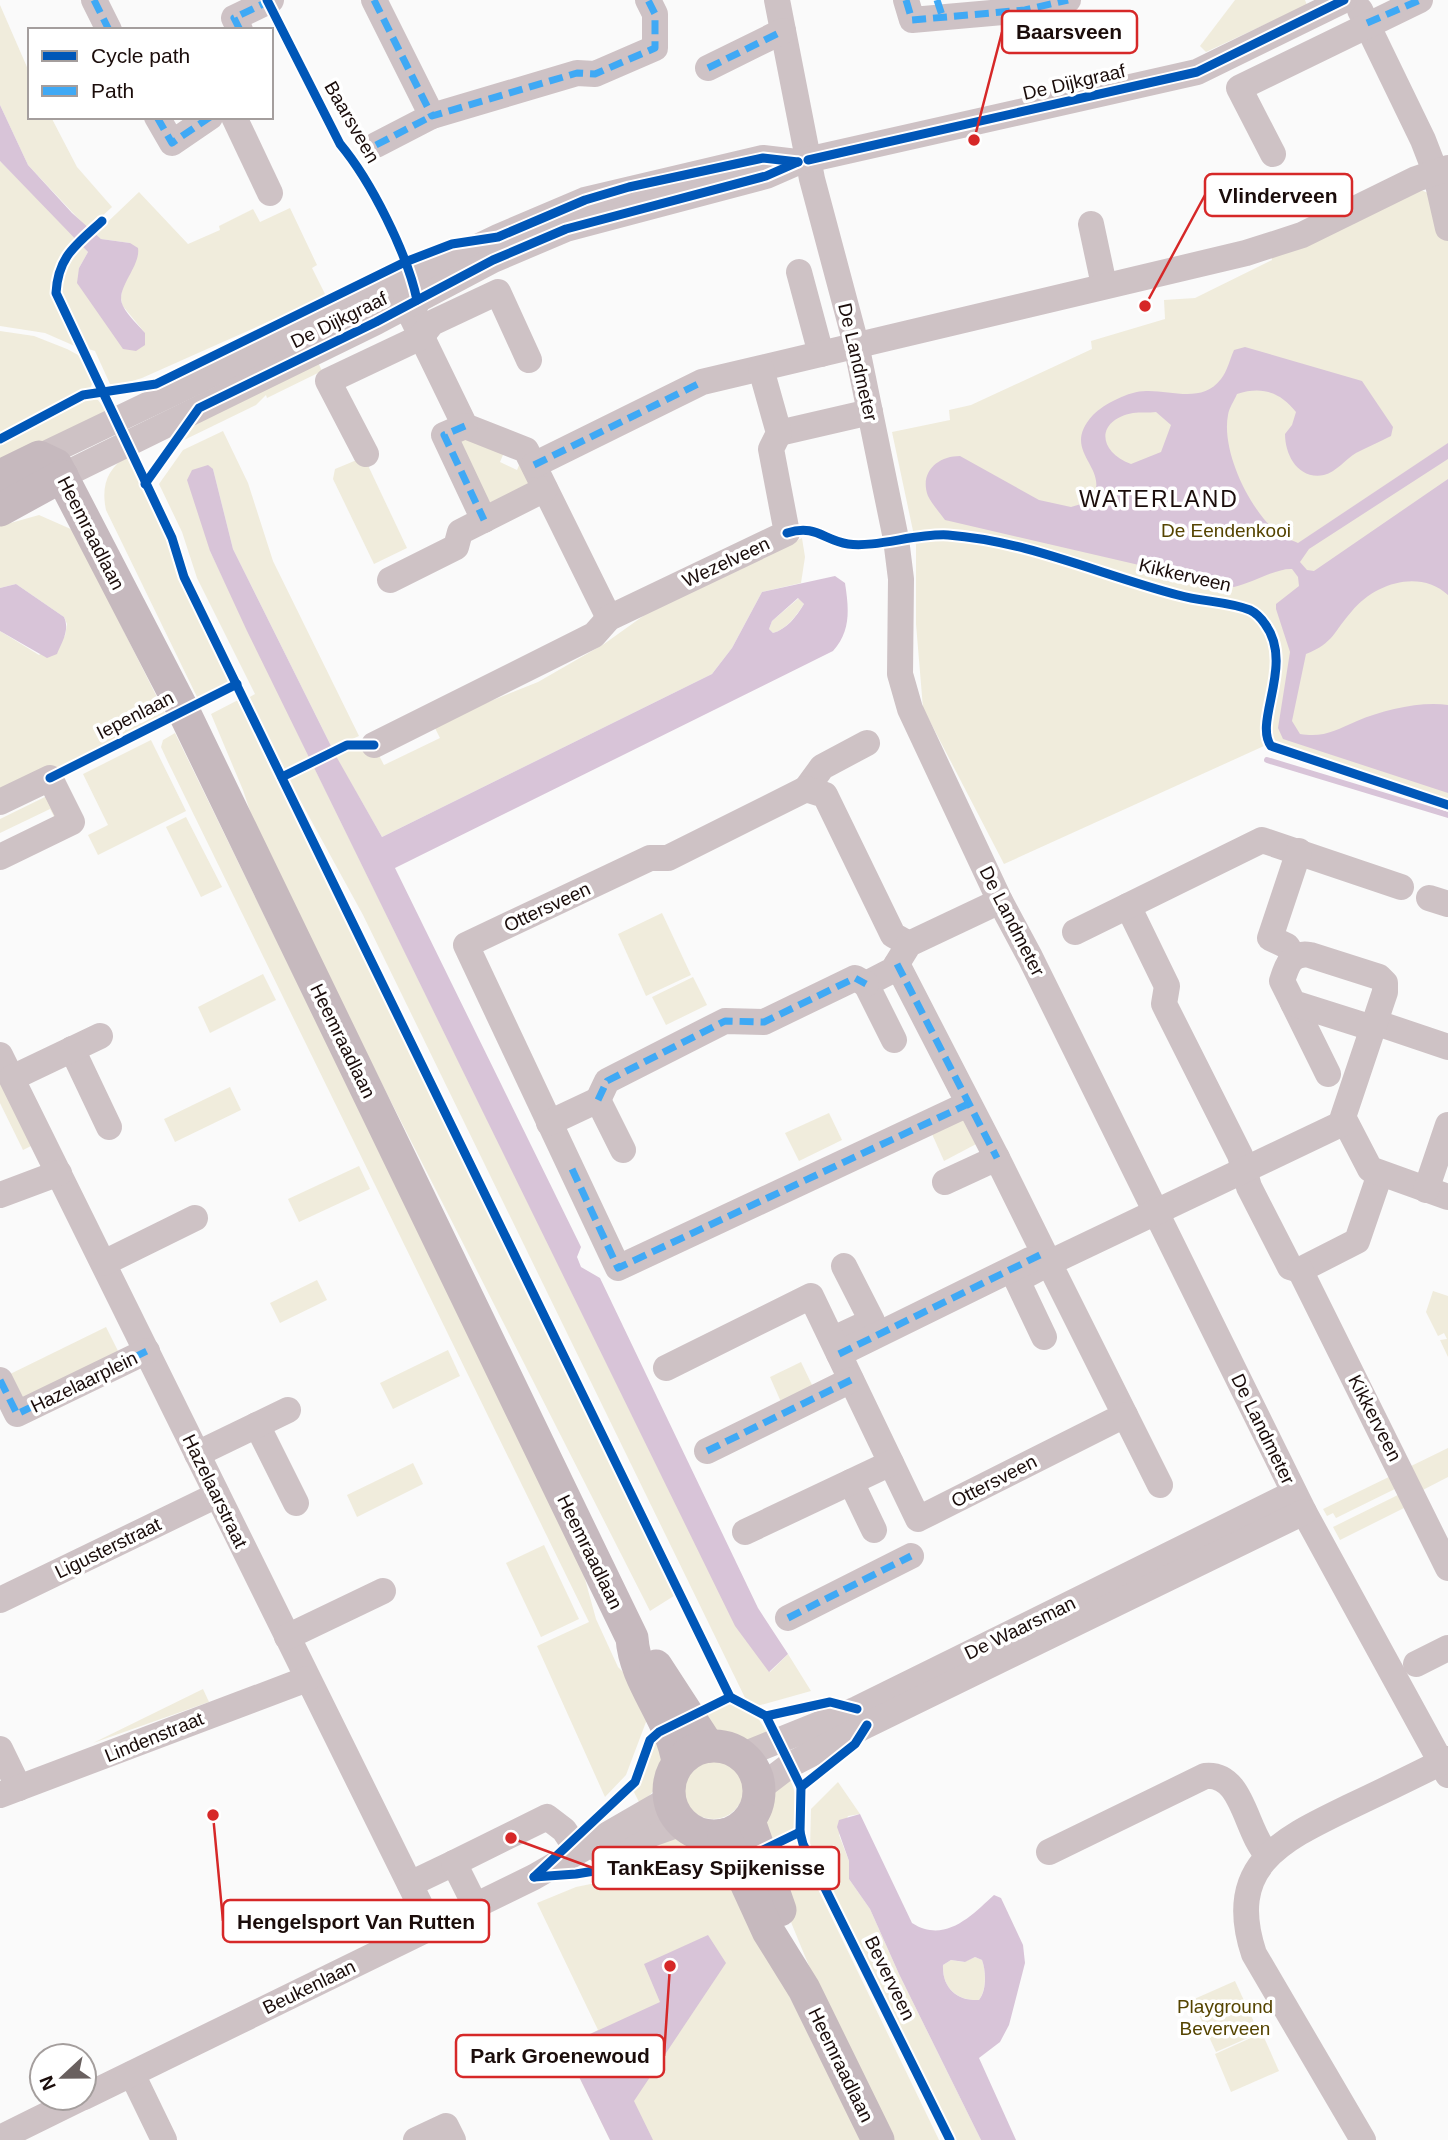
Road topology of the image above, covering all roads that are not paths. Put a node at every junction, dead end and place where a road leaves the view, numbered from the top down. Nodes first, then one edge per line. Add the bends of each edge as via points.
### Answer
1 (94, 0) edge
2 (271, 0) edge
3 (374, 0) edge
4 (648, 0) edge
5 (777, 0) edge
6 (906, 0) edge
7 (1068, 0) edge
8 (1344, 0) edge
9 (1420, 0) edge
10 (940, 9) edge
11 (1361, 12) edge
12 (108, 28) edge
13 (239, 28) edge
14 (783, 31) junction
15 (708, 68) dead end
16 (432, 116) junction
17 (158, 119) edge
18 (207, 119) edge
19 (235, 119) edge
20 (376, 145) dead end
21 (1273, 154) dead end
22 (803, 161) junction
23 (1442, 169) edge
24 (270, 193) dead end
25 (1091, 224) dead end
26 (1448, 228) edge
27 (799, 272) dead end
28 (1104, 285) junction
29 (416, 300) junction
30 (421, 337) junction
31 (856, 344) junction
32 (821, 354) junction
33 (529, 359) dead end
34 (761, 369) junction
35 (870, 412) junction
36 (465, 426) junction
37 (779, 433) junction
38 (366, 454) dead end
39 (55, 461) junction
40 (534, 465) junction
41 (0, 476) edge
42 (545, 489) junction
43 (0, 510) edge
44 (484, 520) junction
45 (390, 580) dead end
46 (609, 618) junction
47 (867, 743) dead end
48 (374, 745) dead end
49 (806, 789) junction
50 (0, 802) edge
51 (1299, 851) junction
52 (0, 857) edge
53 (1401, 887) dead end
54 (1000, 901) junction
55 (1128, 906) junction
56 (1075, 932) dead end
57 (903, 954) junction
58 (1294, 957) junction
59 (866, 984) junction
60 (1293, 1003) junction
61 (1373, 1025) junction
62 (100, 1035) dead end
63 (894, 1040) dead end
64 (1448, 1047) edge
65 (72, 1049) junction
66 (6, 1067) edge
67 (1328, 1074) dead end
68 (598, 1100) junction
69 (968, 1104) junction
70 (1345, 1122) junction
71 (549, 1123) junction
72 (1448, 1125) edge
73 (109, 1127) dead end
74 (623, 1150) dead end
75 (997, 1158) junction
76 (1245, 1171) junction
77 (59, 1173) junction
78 (1380, 1174) junction
79 (945, 1182) dead end
80 (1437, 1194) edge
81 (0, 1195) edge
82 (1157, 1214) junction
83 (195, 1218) dead end
84 (1046, 1258) junction
85 (104, 1263) junction
86 (844, 1266) dead end
87 (1300, 1270) junction
88 (1044, 1337) dead end
89 (836, 1347) junction
90 (147, 1351) junction
91 (666, 1367) dead end
92 (0, 1380) edge
93 (851, 1380) junction
94 (288, 1410) dead end
95 (1125, 1415) junction
96 (257, 1425) junction
97 (707, 1451) dead end
98 (197, 1454) junction
99 (891, 1463) junction
100 (851, 1482) junction
101 (1160, 1485) dead end
102 (217, 1495) junction
103 (296, 1503) dead end
104 (1299, 1503) junction
105 (874, 1530) dead end
106 (745, 1532) dead end
107 (911, 1556) dead end
108 (1448, 1568) edge
109 (383, 1591) dead end
110 (0, 1600) edge
111 (788, 1618) dead end
112 (287, 1637) junction
113 (632, 1639) junction
114 (1448, 1648) edge
115 (1416, 1664) dead end
116 (307, 1679) junction
117 (708, 1745) junction
118 (0, 1749) edge
119 (743, 1755) junction
120 (678, 1763) junction
121 (1446, 1766) edge
122 (760, 1788) junction
123 (10, 1791) edge
124 (676, 1811) junction
125 (736, 1828) junction
126 (578, 1851) junction
127 (1049, 1852) dead end
128 (1268, 1855) junction
129 (454, 1863) junction
130 (534, 1877) junction
131 (410, 1884) junction
132 (475, 1905) junction
133 (431, 1927) junction
134 (132, 2074) junction
135 (98, 2090) edge
136 (53, 2112) edge
137 (450, 2133) edge
138 (0, 2138) edge
139 (163, 2140) edge
140 (416, 2140) edge
141 (878, 2140) edge
142 (1363, 2140) edge

1 - 12 street
2 - 13 street via 234,18
3 - 16 street
4 - 16 street, Baarsveen via 655,14 655,48 595,74 577,73
5 - 14 street, De Landmeter
6 - 10 street via 912,20
7 - 10 street via 1025,10
8 - 22 street, De Dijkgraaf via 1197,72
9 - 11 street
11 - 21 street via 1239,88
11 - 23 street
14 - 15 street
14 - 22 street, De Landmeter
16 - 20 street, Baarsveen
17 - 18 street via 172,143
19 - 24 street
22 - 29 street, De Dijkgraaf via 766,176 566,229
22 - 31 street, De Landmeter
22 - 39 street, De Dijkgraaf via 763,158 585,200 498,237
23 - 26 street
23 - 28 street via 1302,236 1205,264
25 - 28 street
27 - 32 street
28 - 31 street
29 - 30 street via 412,317
29 - 39 street, De Dijkgraaf
30 - 33 street via 432,323 498,292
30 - 36 street
30 - 38 street via 328,381
31 - 32 street
31 - 35 street, De Landmeter
32 - 34 street
34 - 37 street, Wezelveen
34 - 40 street via 702,382
35 - 37 street
35 - 54 street, De Landmeter via 901,579 900,674 910,709
36 - 40 street via 526,450
36 - 44 street via 444,435
37 - 46 street, Wezelveen via 771,449 788,533
39 - 41 main road
39 - 43 main road
39 - 113 main road, Heemraadlaan via 183,710
40 - 42 street
42 - 44 street
42 - 46 street
44 - 45 street via 460,532 456,547
46 - 48 street, Wezelveen via 594,635
47 - 49 street, Ottersveen via 822,766
49 - 57 street via 825,795
49 - 71 street, Ottersveen via 668,858 650,858 466,945
50 - 52 street via 50,778 72,822
51 - 53 street
51 - 55 street via 1262,840
51 - 58 street via 1270,938 1287,946
54 - 57 street
54 - 82 street, De Landmeter
55 - 56 street
55 - 76 street, Kikkerveen via 1167,986 1164,1004
57 - 59 street via 893,970
57 - 69 street
58 - 60 street via 1282,981
58 - 61 street via 1310,955 1383,980 1385,992
59 - 63 street
59 - 68 street via 855,978 764,1021 725,1021 607,1081
60 - 61 street
60 - 67 street
61 - 64 street
61 - 70 street via 1343,1111
62 - 65 street
65 - 66 street
65 - 73 street
66 - 77 street, Hazelaarstraat
68 - 71 street
68 - 74 street
69 - 71 street, Ottersveen via 618,1268
69 - 75 street
70 - 76 street
70 - 78 street via 1367,1165
72 - 80 street
75 - 79 street
75 - 84 street
76 - 82 street
76 - 87 street, Kikkerveen via 1290,1267
77 - 81 street
77 - 85 street, Hazelaarstraat
78 - 80 street
78 - 87 street via 1357,1241
82 - 84 street
82 - 104 street, De Landmeter
83 - 85 street
84 - 88 street via 1017,1280
84 - 89 street
84 - 95 street
85 - 90 street, Hazelaarstraat
86 - 89 street via 872,1321
87 - 108 street, Kikkerveen
89 - 91 street, Ottersveen via 811,1296
89 - 93 street, Ottersveen
90 - 92 street, Hazelaarplein via 17,1414
90 - 98 street, Hazelaarstraat
93 - 97 street
93 - 99 street, Ottersveen
94 - 96 street
95 - 99 street, Ottersveen via 918,1519
95 - 101 street
96 - 98 street
96 - 103 street
98 - 102 street, Hazelaarstraat
99 - 100 street
100 - 105 street
100 - 106 street
102 - 110 street, Ligusterstraat
102 - 112 street, Hazelaarstraat
104 - 119 street, De Waarsman via 857,1709
104 - 121 street, De Landmeter
104 - 122 street, De Waarsman via 790,1765
107 - 111 street
109 - 112 street
112 - 116 street, Hazelaarstraat
113 - 117 main road, Heemraadlaan via 644,1647
113 - 120 main road, Heemraadlaan via 633,1657 667,1728
114 - 115 street
116 - 123 street, Lindenstraat
116 - 131 street, Hazelaarstraat
117 - 119 main road
117 - 120 main road
118 - 123 street
119 - 122 main road
120 - 124 main road via 672,1774
121 - 128 street via 1295,1834
122 - 125 main road via 757,1806
124 - 125 main road via 701,1834
124 - 126 street, Beukenlaan
124 - 130 street, Beukenlaan
125 - 141 main road, Heemraadlaan via 768,1931 804,1989
126 - 129 street via 564,1830 547,1817
126 - 130 street, Beukenlaan
127 - 128 street via 1215,1775 1229,1782
128 - 142 street via 1251,1885 1248,1936 1254,1954
129 - 131 street
129 - 132 street
130 - 132 street, Beukenlaan
131 - 133 street, Hazelaarstraat
132 - 133 street, Beukenlaan
133 - 134 street, Beukenlaan
134 - 135 street, Beukenlaan
134 - 139 street
136 - 138 street, Beukenlaan
137 - 140 street

